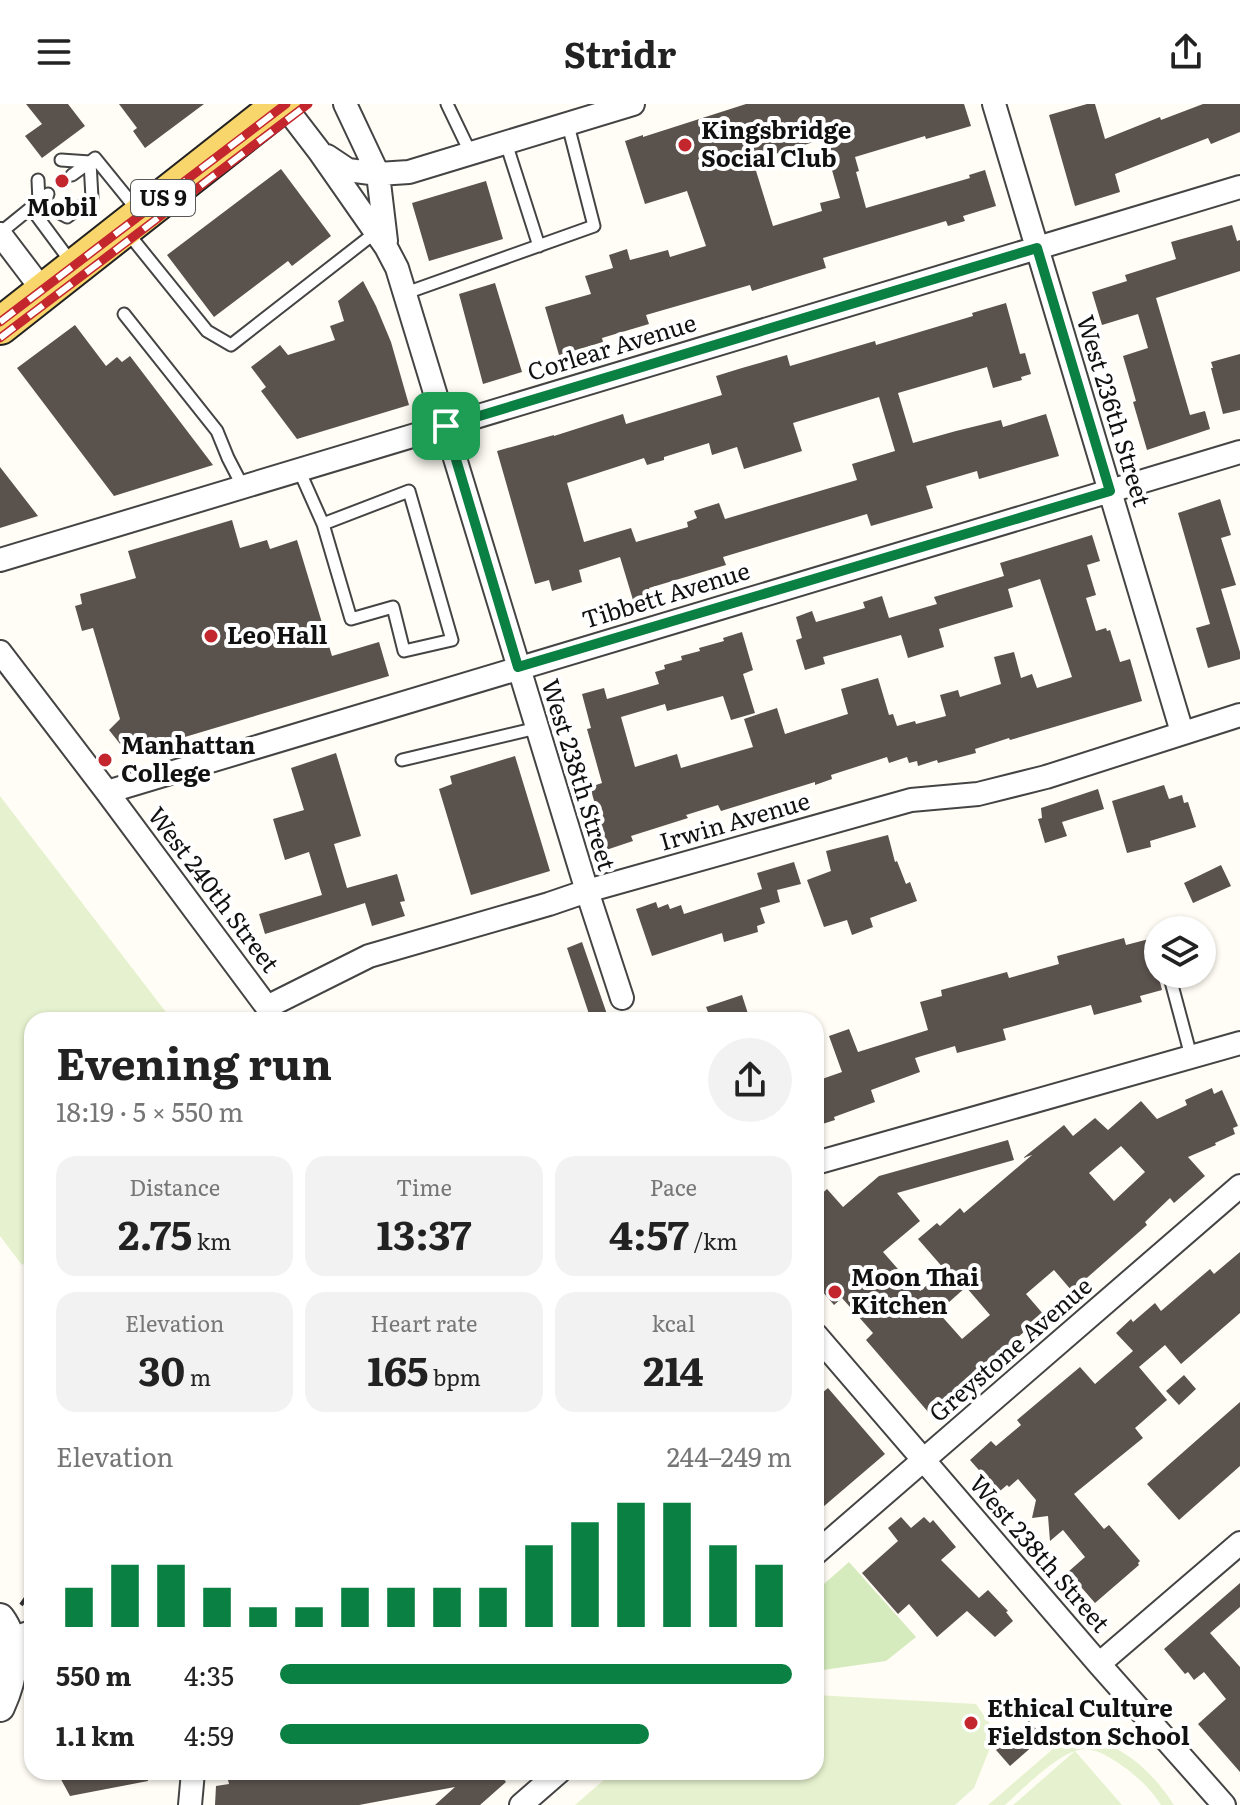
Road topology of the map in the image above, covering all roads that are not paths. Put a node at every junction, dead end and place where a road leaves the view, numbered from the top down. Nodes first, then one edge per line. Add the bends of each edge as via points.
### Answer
1 (283, 104) edge
2 (345, 104) edge
3 (447, 104) edge
4 (633, 104) edge
5 (994, 104) edge
6 (568, 125) junction
7 (506, 143) junction
8 (319, 151) junction
9 (471, 154) junction
10 (61, 160) dead end
11 (90, 162) junction
12 (378, 174) junction
13 (72, 175) dead end
14 (38, 180) dead end
15 (1240, 187) edge
16 (40, 201) junction
17 (133, 222) junction
18 (0, 233) edge
19 (381, 239) junction
20 (539, 246) junction
21 (1037, 248) junction
22 (75, 267) junction
23 (44, 292) junction
24 (406, 293) junction
25 (0, 305) edge
26 (124, 314) dead end
27 (0, 326) edge
28 (446, 426) junction
29 (1240, 452) edge
30 (299, 470) junction
31 (243, 487) junction
32 (1110, 491) junction
33 (323, 524) junction
34 (0, 560) edge
35 (0, 652) edge
36 (518, 667) junction
37 (1240, 715) edge
38 (537, 728) junction
39 (1182, 732) junction
40 (402, 760) dead end
41 (107, 792) junction
42 (587, 891) junction
43 (1173, 988) edge
44 (622, 998) dead end
45 (266, 1012) edge
46 (269, 1012) edge
47 (1240, 1043) edge
48 (1191, 1056) junction
49 (824, 1161) edge
50 (1240, 1186) edge
51 (824, 1344) edge
52 (925, 1460) junction
53 (1240, 1543) edge
54 (824, 1546) edge
55 (14, 1624) edge
56 (1099, 1664) junction
57 (0, 1707) edge
58 (192, 1780) edge
59 (550, 1780) edge
60 (190, 1805) edge
61 (521, 1805) edge
62 (1224, 1805) edge

1 - 8 street, West 238th Street
1 - 17 main road, US 9
2 - 12 street, West 238th Street
3 - 9 lane
4 - 6 street
5 - 21 street, West 236th Street
6 - 7 street
6 - 20 lane via 594,226
7 - 9 street
7 - 20 lane
8 - 12 street via 348,170
8 - 19 street, West 238th Street
9 - 12 street via 409,172
10 - 11 lane
11 - 13 lane
11 - 16 lane via 92,198 67,217
11 - 17 lane via 95,158
12 - 19 street, West 238th Street
14 - 16 lane
15 - 21 street, Corlear Avenue
16 - 18 lane
16 - 22 lane
17 - 19 lane via 207,331 231,345
17 - 22 main road, US 9
18 - 23 street
19 - 24 street, West 238th Street
20 - 24 lane
21 - 28 street, Corlear Avenue
21 - 32 street, West 236th Street
22 - 23 main road, US 9
23 - 25 main road, US 9
23 - 27 main road, US 9
24 - 28 street, West 238th Street
26 - 31 lane via 217,431
28 - 30 street, Corlear Avenue
28 - 36 street, West 238th Street
29 - 32 street, Tibbett Avenue
30 - 31 street, Corlear Avenue
30 - 33 lane
31 - 34 street, Corlear Avenue
32 - 36 street, Tibbett Avenue
32 - 39 street, West 236th Street
33 - 33 lane via 409,491 452,640 404,651 393,607 351,619
35 - 41 street, West 240th Street
36 - 38 street, West 238th Street
36 - 41 street, Tibbett Avenue
37 - 39 street, Irwin Avenue
38 - 40 lane
38 - 42 street, West 238th Street
39 - 42 street, Irwin Avenue via 1046,777 978,794 911,800
41 - 45 street, West 240th Street
42 - 44 street, West 238th Street
42 - 46 street, Irwin Avenue via 369,956
43 - 48 lane
47 - 48 street
48 - 49 street
50 - 52 street, Greystone Avenue
51 - 52 street, West 238th Street
52 - 54 street, Greystone Avenue
52 - 56 street, West 238th Street
53 - 56 street
55 - 57 street via 11,1675
56 - 62 street, West 238th Street
58 - 60 street
59 - 61 street

